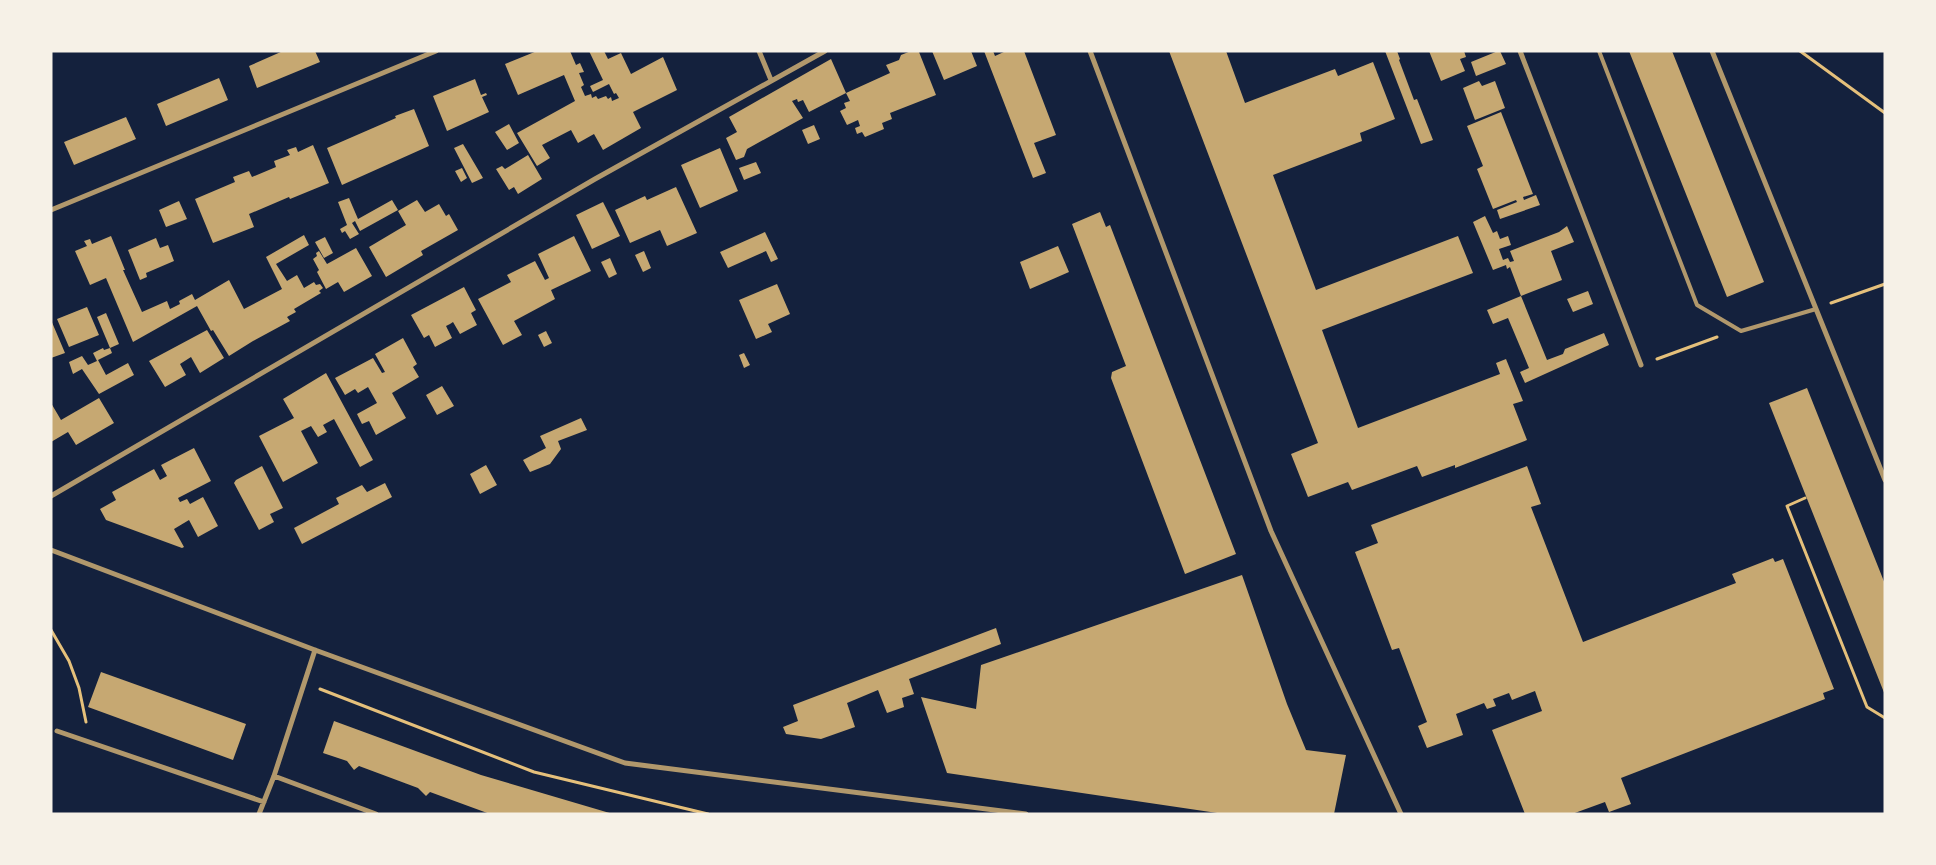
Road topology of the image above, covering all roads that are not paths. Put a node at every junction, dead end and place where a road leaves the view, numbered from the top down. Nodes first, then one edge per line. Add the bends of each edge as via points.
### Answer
1 (436, 51) edge
2 (759, 51) edge
3 (825, 51) edge
4 (1090, 51) edge
5 (1520, 51) edge
6 (1599, 51) edge
7 (1712, 51) edge
8 (771, 80) junction
9 (52, 209) edge
10 (1816, 309) junction
11 (1641, 366) road end
12 (1885, 480) edge
13 (51, 496) edge
14 (51, 550) edge
15 (315, 650) junction
16 (57, 731) dead end
17 (274, 776) junction
18 (264, 802) junction
19 (259, 814) edge
20 (376, 814) edge
21 (1026, 814) edge
22 (1401, 814) edge

1 - 9 street
2 - 8 street
3 - 8 street
4 - 22 street via 1271,531
5 - 11 street
6 - 10 lane via 1697,305 1742,332
7 - 10 street
8 - 13 street
10 - 12 street
14 - 15 street
15 - 17 street
15 - 21 street via 625,763
16 - 18 street
17 - 18 street
17 - 20 street
18 - 19 street

